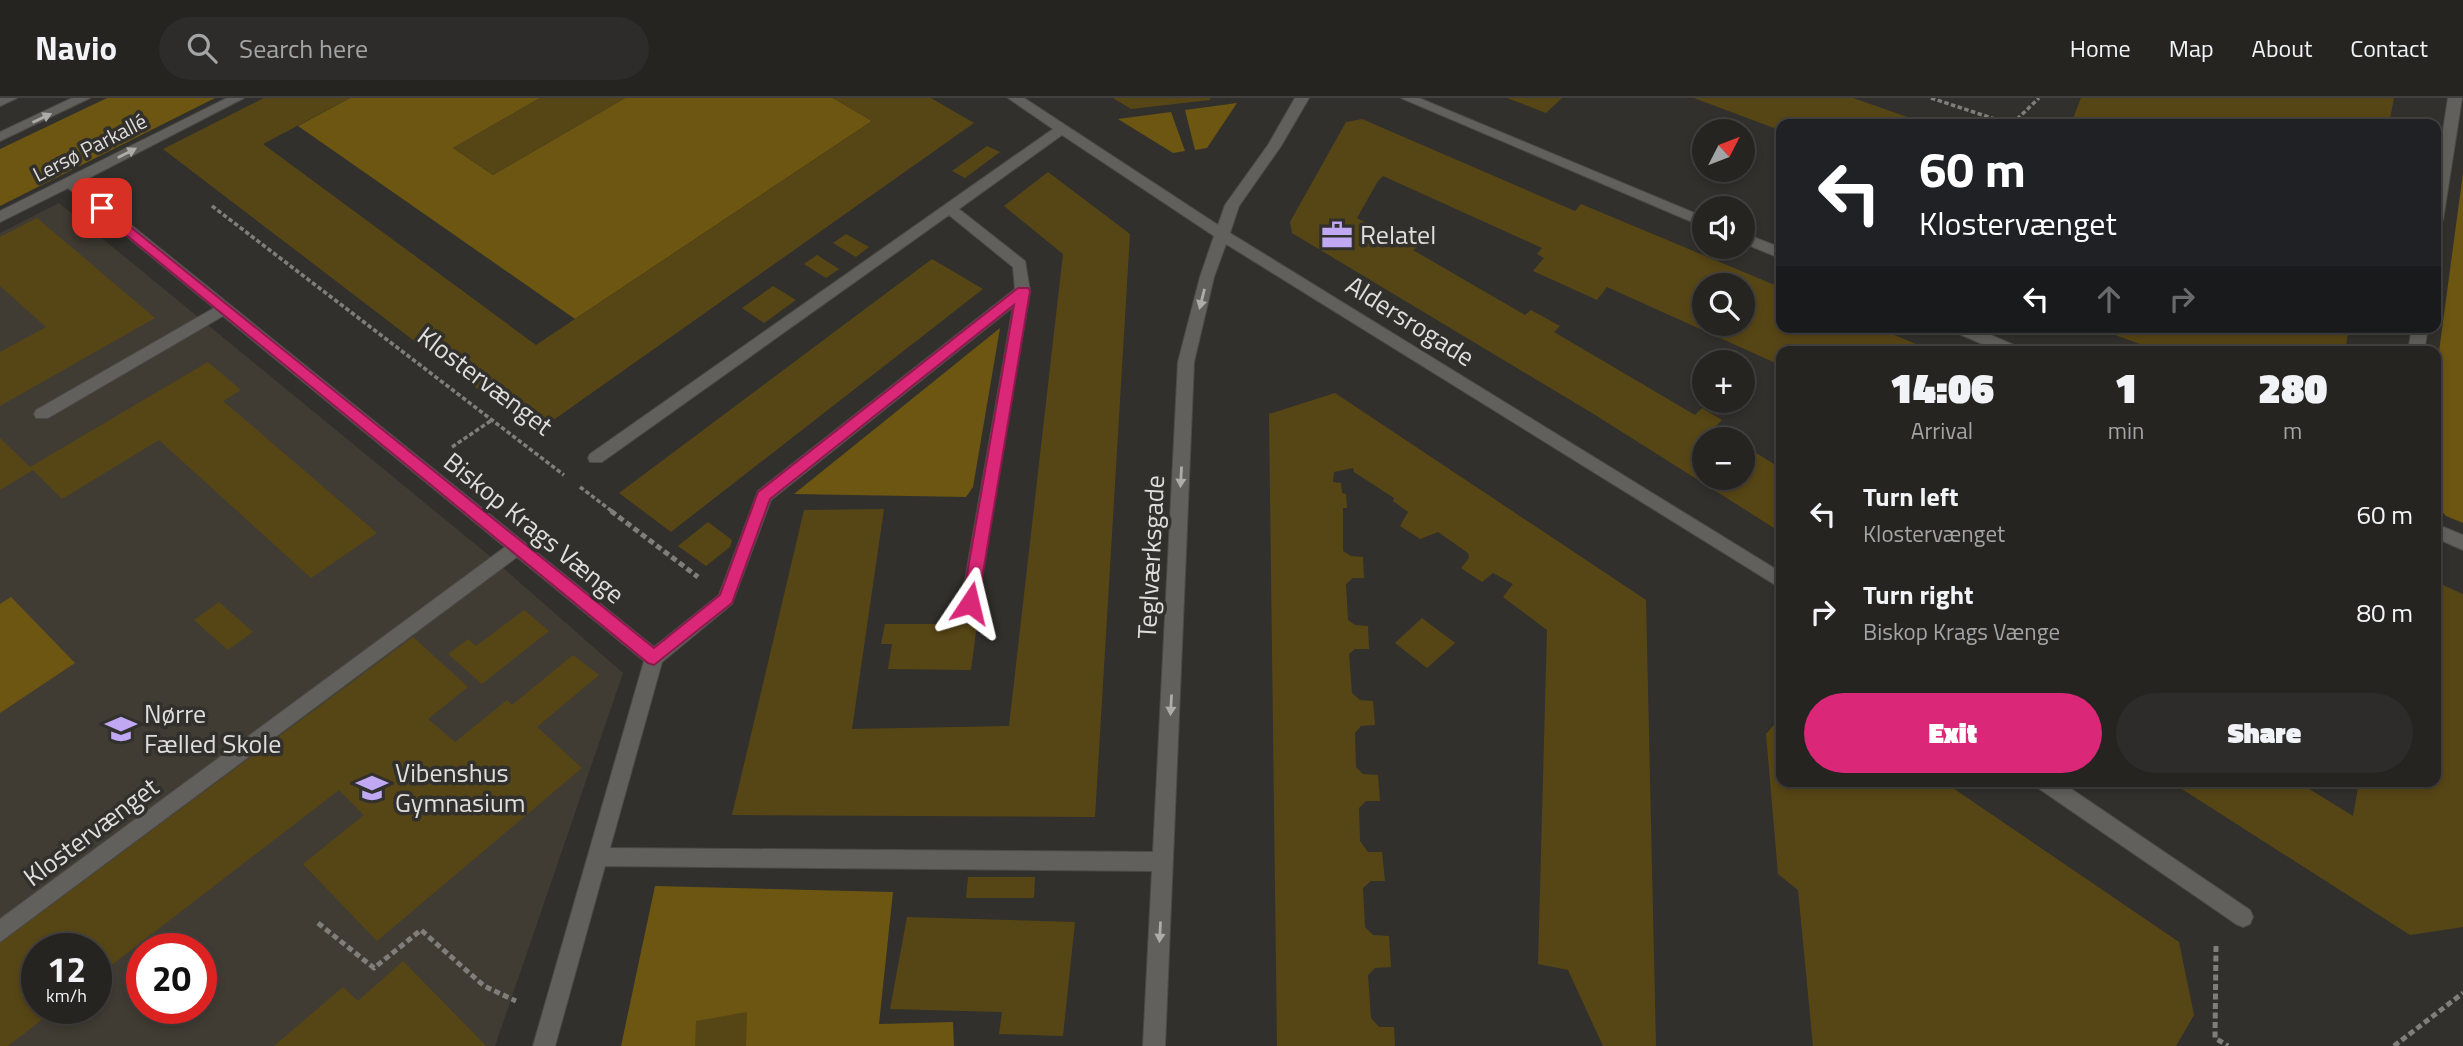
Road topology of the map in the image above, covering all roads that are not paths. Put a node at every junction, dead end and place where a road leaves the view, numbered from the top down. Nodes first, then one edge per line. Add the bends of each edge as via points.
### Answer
1 (10, 98) edge
2 (83, 98) edge
3 (237, 98) edge
4 (1015, 98) edge
5 (1302, 98) edge
6 (1408, 98) edge
7 (2455, 98) edge
8 (0, 103) edge
9 (1063, 128) junction
10 (0, 137) edge
11 (69, 182) junction
12 (2441, 188) edge
13 (950, 209) junction
14 (0, 217) edge
15 (1692, 217) edge
16 (1221, 234) junction
17 (1755, 243) edge
18 (1776, 252) edge
19 (1023, 291) junction
20 (223, 309) junction
21 (1971, 333) edge
22 (2002, 346) edge
23 (42, 414) dead end
24 (596, 457) dead end
25 (2441, 533) edge
26 (2463, 543) edge
27 (516, 548) junction
28 (1776, 578) edge
29 (970, 603) dead end
30 (654, 658) junction
31 (2052, 787) edge
32 (598, 857) junction
33 (1164, 862) junction
34 (2243, 917) dead end
35 (0, 932) edge
36 (544, 1046) edge
37 (1154, 1046) edge

1 - 8 street
10 -> 2 street, Lersø Parkallé
11 -> 3 street, Lersø Parkallé
4 - 9 street, Aldersrogade
5 - 16 street, Teglværksgade via 1232,205
6 - 15 street
7 - 12 street
9 - 13 street
9 - 16 street, Aldersrogade
11 - 14 street, Lersø Parkallé
11 - 20 street, Biskop Krags Vænge
13 - 19 street via 1020,265
13 - 24 street
16 - 28 street, Aldersrogade
16 -> 33 street, Teglværksgade via 1186,362
17 - 18 street
19 - 29 street
19 - 30 street via 764,496 726,599
20 - 23 street
20 - 27 street, Biskop Krags Vænge
21 - 22 street
25 - 26 street
27 - 30 street, Biskop Krags Vænge
27 - 35 street, Klostervænget
30 - 32 street
31 - 34 street
32 - 33 street
32 - 36 street
33 -> 37 street, Teglværksgade

